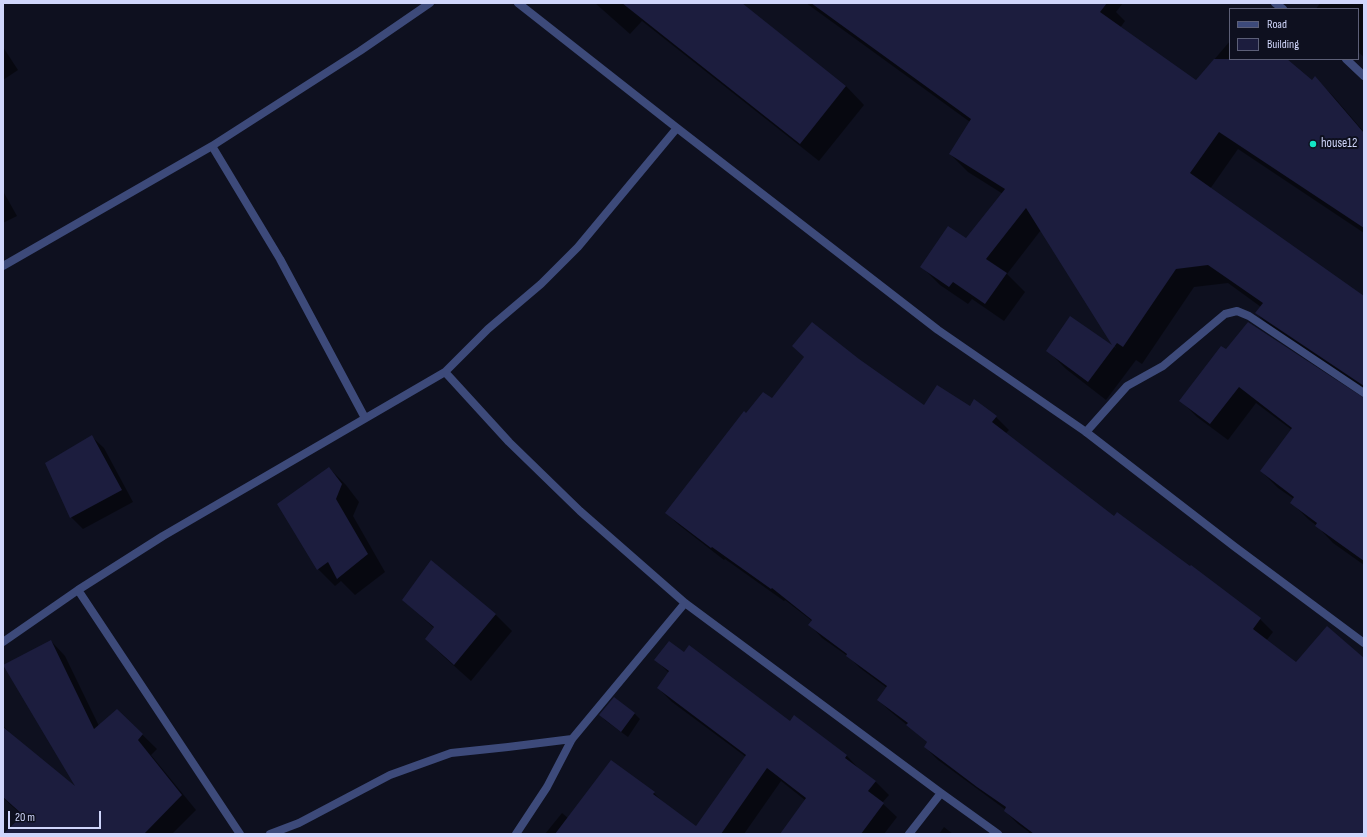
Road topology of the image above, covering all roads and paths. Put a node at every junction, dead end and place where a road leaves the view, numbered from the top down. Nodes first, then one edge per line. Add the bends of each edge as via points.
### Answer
1 (430, 3) edge
2 (518, 3) edge
3 (1347, 60) edge
4 (1364, 76) edge
5 (677, 128) junction
6 (212, 146) junction
7 (3, 266) edge
8 (445, 372) junction
9 (1364, 393) edge
10 (364, 418) junction
11 (1086, 432) junction
12 (78, 590) junction
13 (685, 603) junction
14 (3, 642) edge
15 (1364, 643) edge
16 (572, 738) junction
17 (941, 793) junction
18 (240, 834) edge
19 (270, 834) edge
20 (516, 834) edge
21 (909, 834) edge
22 (998, 834) edge

1 - 6 street
2 - 5 street
3 - 4 street
5 - 8 street via 578,247
5 - 11 street via 938,330
6 - 7 street
6 - 10 street via 280,259
8 - 10 street
8 - 13 street via 509,442 575,506
9 - 11 street via 1249,316 1237,311 1225,314 1163,366 1126,386
10 - 12 street via 163,536
11 - 15 street
12 - 14 street
12 - 18 street
13 - 16 street
13 - 17 street
16 - 19 street via 451,753 390,775 300,823
16 - 20 street via 547,787
17 - 21 street
17 - 22 street

